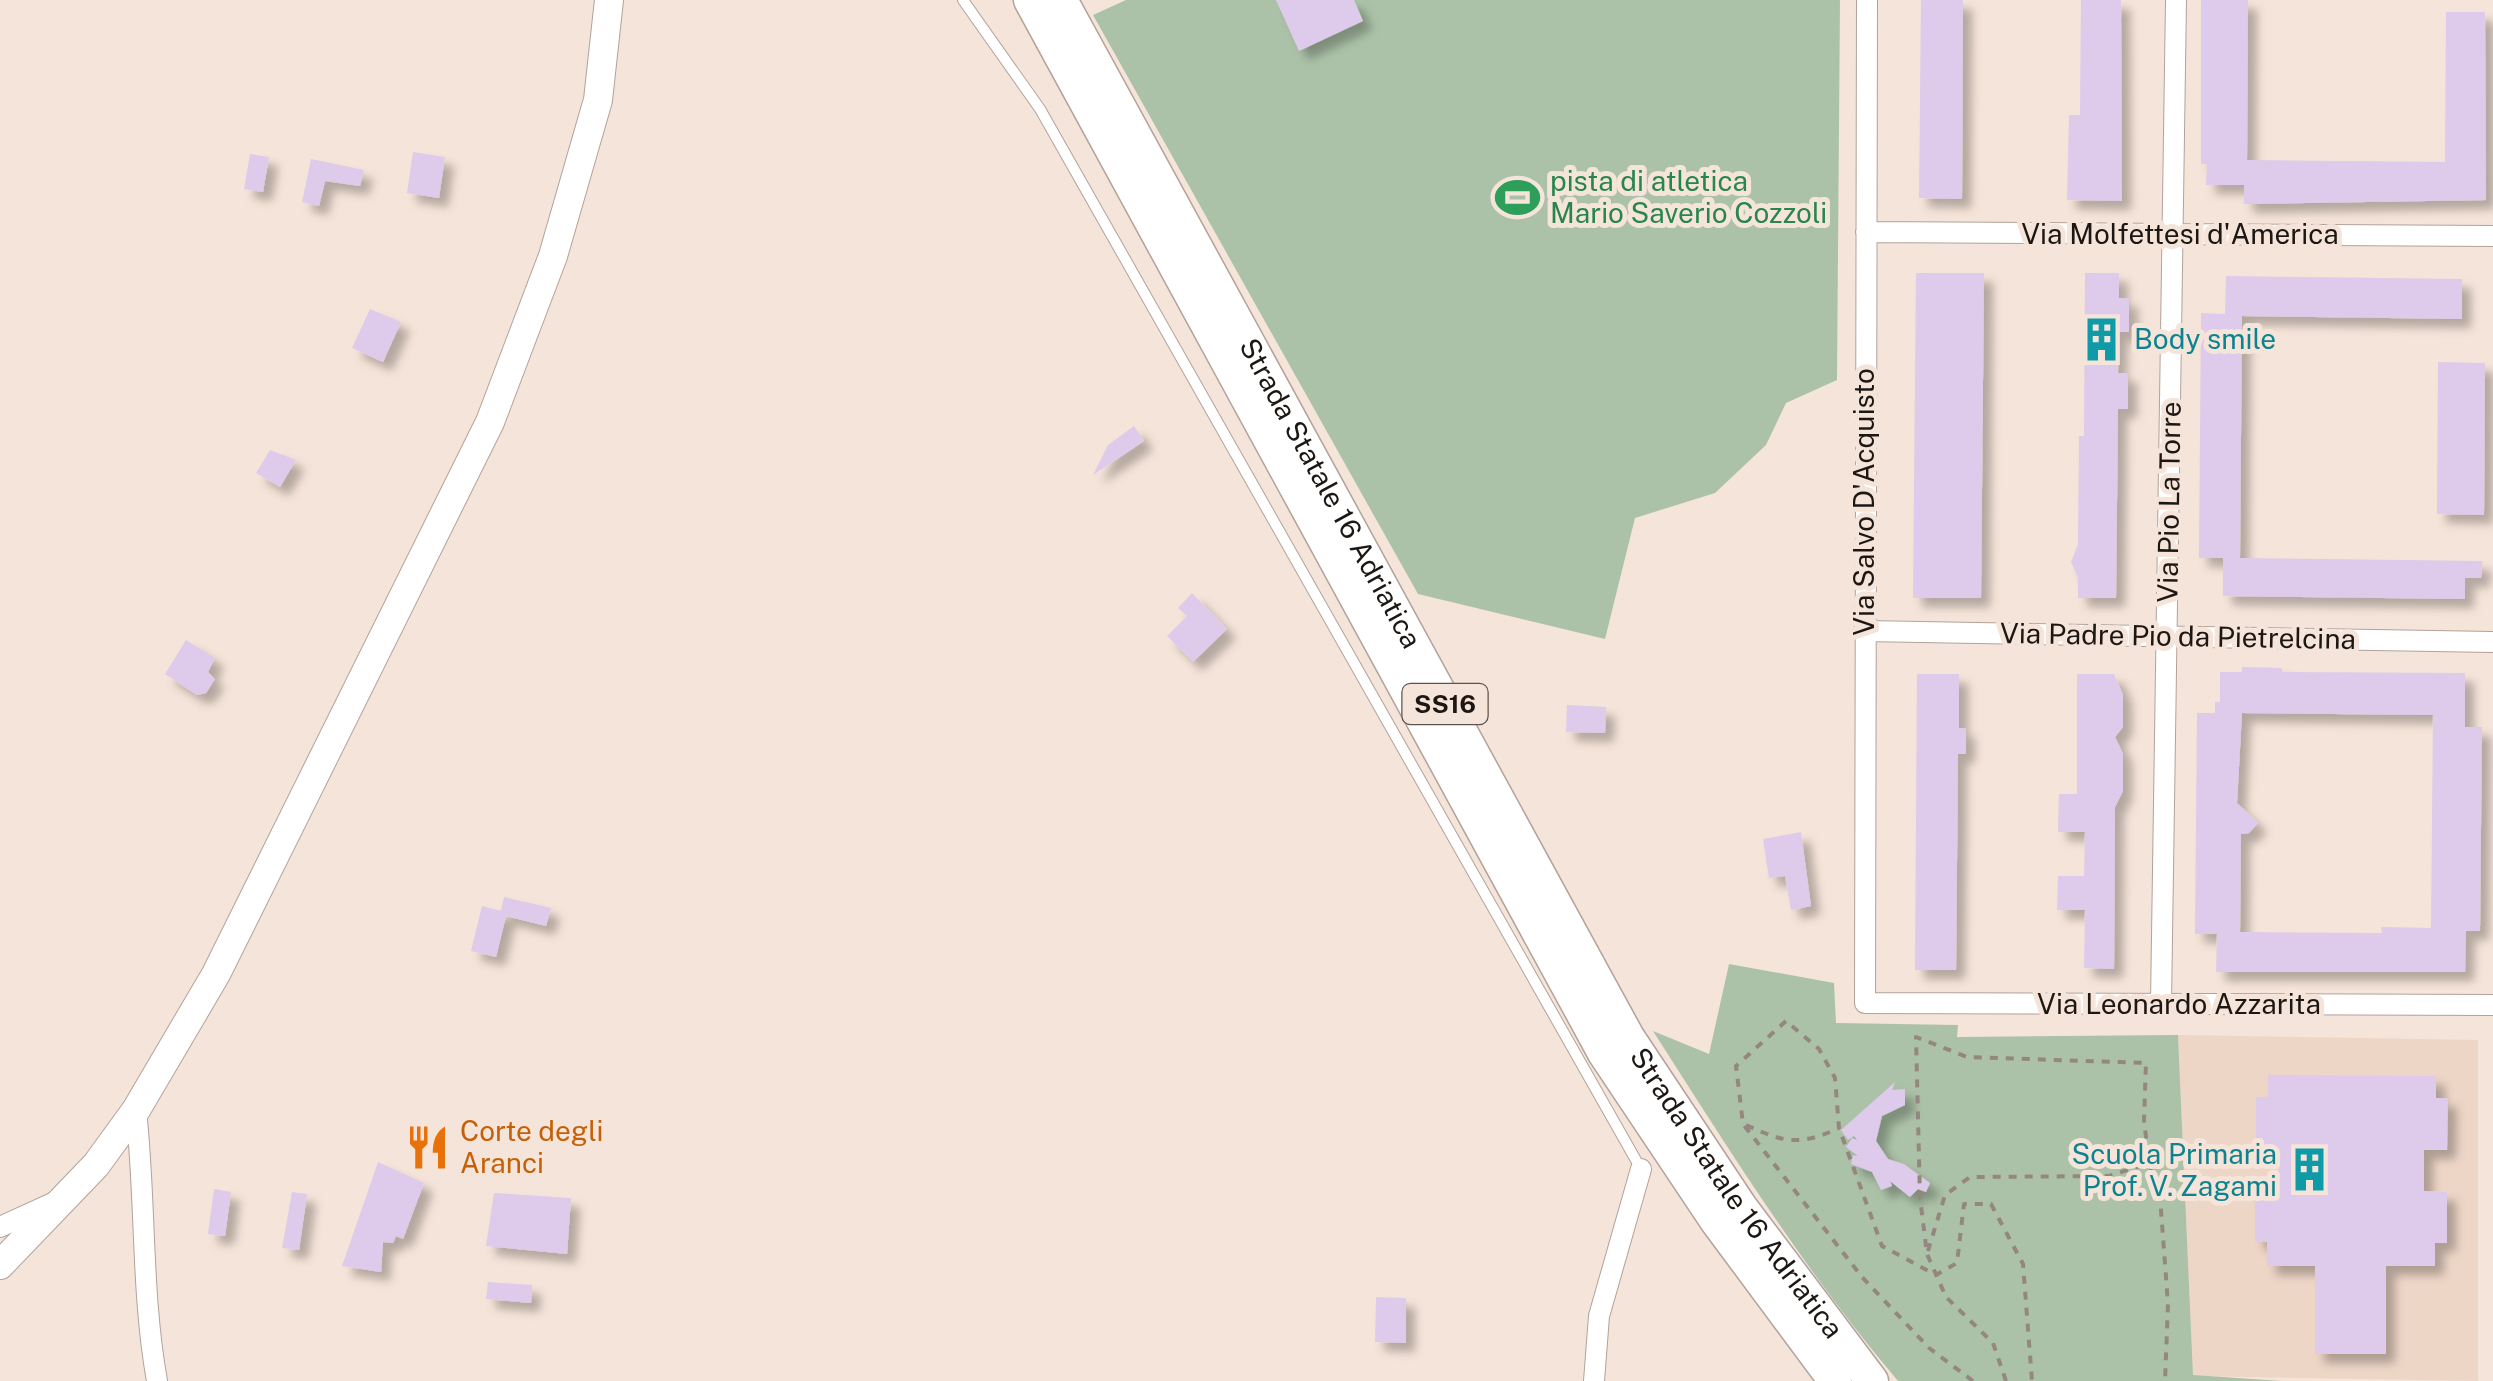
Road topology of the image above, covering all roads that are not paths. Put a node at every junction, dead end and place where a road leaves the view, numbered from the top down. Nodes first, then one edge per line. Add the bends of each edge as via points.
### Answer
1 (609, 0) edge
2 (963, 0) edge
3 (1030, 0) edge
4 (1061, 0) edge
5 (1868, 0) edge
6 (2176, 0) edge
7 (1866, 232) junction
8 (2173, 234) junction
9 (2493, 236) edge
10 (1864, 631) junction
11 (2167, 636) junction
12 (2493, 642) edge
13 (1865, 1003) joint
14 (2162, 1004) junction
15 (2493, 1005) edge
16 (136, 1110) junction
17 (1641, 1169) joint
18 (65, 1198) junction
19 (0, 1227) edge
20 (0, 1265) edge
21 (158, 1381) edge
22 (1594, 1381) edge
23 (1836, 1381) edge
24 (1872, 1381) edge

1 - 16 main road via 598,100 553,256 490,422 216,974
2 - 17 lane via 1040,109
3 - 23 highway, Strada Statale 16 Adriatica / SS16 via 1604,1053 1716,1222
4 - 24 highway, Strada Statale 16 Adriatica / SS16 via 1628,1037 1751,1222
5 - 7 street, Via Salvo D'Acquisto
6 - 8 street, Via Pio La Torre
7 - 8 street, Via Molfettesi d'America
7 - 10 street, Via Salvo D'Acquisto
8 - 9 street, Via Molfettesi d'America
8 - 11 street, Via Pio La Torre
10 - 11 street, Via Padre Pio da Pietrelcina
10 - 13 street, Via Salvo D'Acquisto
11 - 12 street, Via Padre Pio da Pietrelcina
11 - 14 street, Via Pio La Torre
13 - 14 street, Via Leonardo Azzarita
14 - 15 street, Via Leonardo Azzarita
16 - 18 main road
16 - 21 street
17 - 22 street via 1599,1316
18 - 19 street
18 - 20 main road

